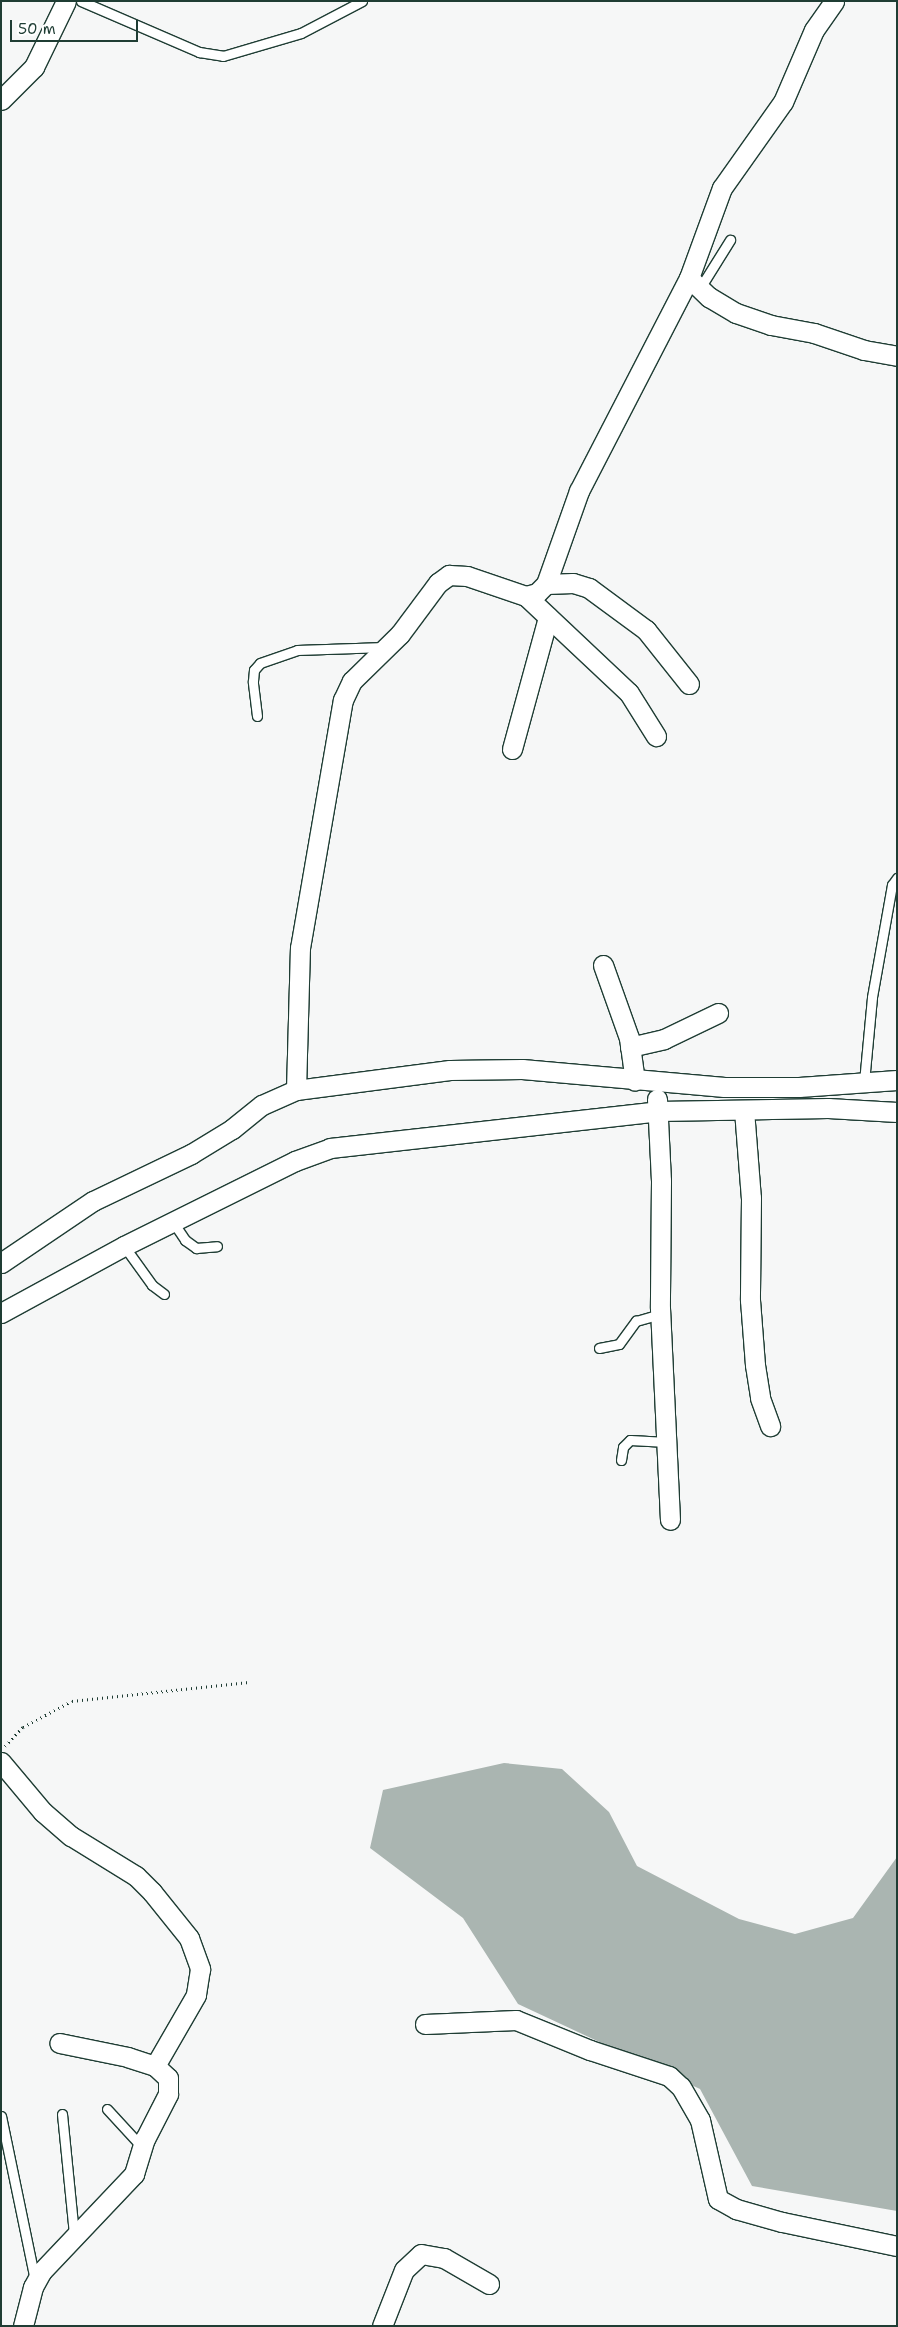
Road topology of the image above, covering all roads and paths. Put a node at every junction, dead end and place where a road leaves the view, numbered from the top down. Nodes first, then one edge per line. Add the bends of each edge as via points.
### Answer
1 (66, 1) edge
2 (81, 1) edge
3 (362, 1) edge
4 (834, 1) edge
5 (1, 100) edge
6 (730, 240) dead end
7 (694, 283) junction
8 (897, 356) edge
9 (546, 584) junction
10 (526, 596) junction
11 (548, 617) junction
12 (388, 646) junction
13 (689, 684) dead end
14 (257, 716) dead end
15 (656, 736) dead end
16 (512, 749) dead end
17 (897, 878) edge
18 (603, 965) dead end
19 (718, 1013) dead end
20 (630, 1047) junction
21 (897, 1080) edge
22 (634, 1081) junction
23 (864, 1082) junction
24 (296, 1090) junction
25 (657, 1098) junction
26 (744, 1110) junction
27 (897, 1112) edge
28 (172, 1222) junction
29 (124, 1246) junction
30 (217, 1246) dead end
31 (1, 1262) edge
32 (164, 1294) dead end
33 (1, 1313) edge
34 (660, 1314) junction
35 (598, 1348) dead end
36 (770, 1426) dead end
37 (667, 1442) junction
38 (621, 1460) dead end
39 (670, 1520) dead end
40 (249, 1682) dead end
41 (1, 1750) edge
42 (1, 1762) edge
43 (424, 2024) dead end
44 (59, 2043) dead end
45 (155, 2066) junction
46 (107, 2109) dead end
47 (62, 2114) dead end
48 (1, 2116) edge
49 (142, 2148) junction
50 (74, 2238) junction
51 (897, 2246) edge
52 (35, 2283) junction
53 (489, 2284) dead end
54 (23, 2326) edge
55 (382, 2326) edge

1 - 5 street via 34,67
2 - 3 lane via 199,52 223,56 301,33
4 - 7 street via 814,30 783,102 722,188
6 - 7 lane
7 - 8 street via 736,313 864,350
7 - 9 street via 579,491
9 - 10 street via 537,593
9 - 13 street via 573,583 589,588 646,630
10 - 11 street
10 - 12 street via 467,576 449,575 438,583
11 - 15 street via 629,693
11 - 16 street
12 - 14 lane via 297,650 277,654 260,663 254,670 253,681
12 - 24 street via 352,682 343,700 300,948
17 - 23 lane via 892,885 872,997
18 - 20 street
19 - 20 street via 664,1040
20 - 22 street
21 - 23 street
22 - 24 street via 522,1069 450,1070
22 - 25 street
23 - 25 street
24 - 31 street via 262,1105 232,1130 191,1154 93,1201
25 - 26 street
25 - 28 street via 330,1148 295,1160
25 - 34 street via 661,1182
26 - 27 street via 828,1108
26 - 36 street via 755,1365 760,1398
28 - 29 street
28 - 30 lane via 191,1246 202,1249
29 - 32 lane via 152,1285
29 - 33 street
34 - 35 lane via 636,1322 620,1344
34 - 37 street
37 - 38 lane via 630,1440 623,1447
37 - 39 street
40 - 41 path via 72,1702 23,1727
42 - 45 street via 27,1797 57,1824 136,1876 189,1938 200,1969 200,1982
43 - 51 street via 516,2020 590,2050 669,2076 681,2087 700,2120 718,2199 725,2205 782,2222
44 - 45 street
45 - 49 street via 168,2078 168,2094
46 - 49 lane
47 - 50 lane
48 - 52 lane
49 - 50 street via 134,2174
50 - 52 street
52 - 54 street
53 - 55 street via 444,2258 421,2254 404,2270

